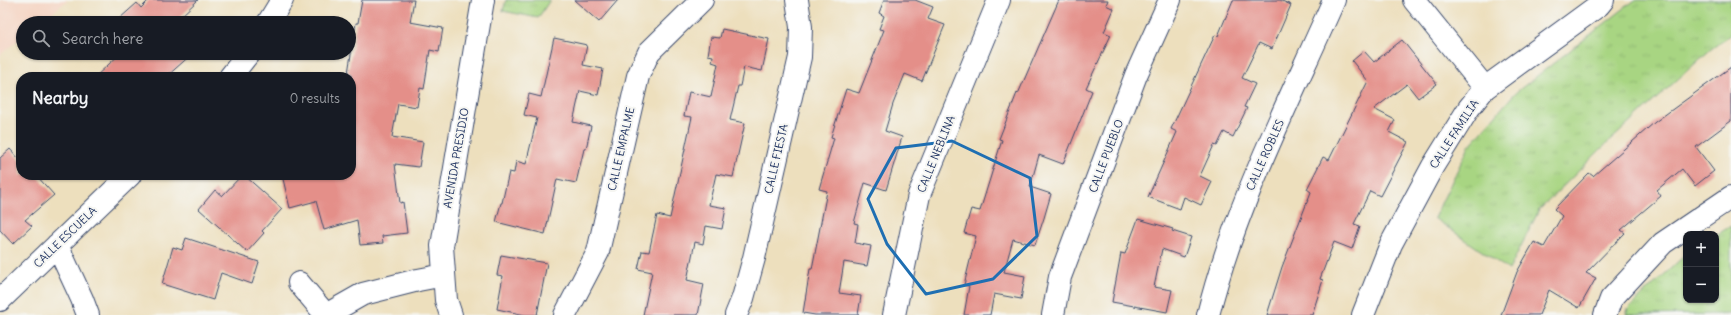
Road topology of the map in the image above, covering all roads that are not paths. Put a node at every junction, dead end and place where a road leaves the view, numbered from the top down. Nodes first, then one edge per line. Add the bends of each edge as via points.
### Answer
1 (282, 0) edge
2 (483, 0) edge
3 (702, 0) edge
4 (797, 0) edge
5 (999, 0) edge
6 (1170, 0) edge
7 (1334, 0) edge
8 (1414, 0) edge
9 (1603, 0) edge
10 (272, 16) edge
11 (243, 60) edge
12 (234, 72) edge
13 (1485, 88) junction
14 (125, 180) edge
15 (1731, 197) edge
16 (57, 245) junction
17 (444, 275) junction
18 (299, 283) dead end
19 (0, 300) edge
20 (88, 315) edge
21 (326, 315) edge
22 (451, 315) edge
23 (565, 315) edge
24 (736, 315) edge
25 (894, 315) edge
26 (1053, 315) edge
27 (1208, 315) edge
28 (1364, 315) edge
29 (1605, 315) edge

1 - 10 street
2 - 17 street, AVENIDA PRESIDIO via 442,246
3 - 23 street, CALLE EMPALME via 649,52 638,76 598,252
4 - 24 street, CALLE FIESTA via 801,27 800,57 754,258
5 - 25 street, CALLE NEBLINA via 920,195
6 - 26 street, CALLE PUEBLO via 1136,74 1060,277
7 - 27 street, CALLE ROBLES via 1247,196 1217,279
8 - 13 street
9 - 13 street, CALLE FAMILIA
11 - 12 street
13 - 28 street, CALLE FAMILIA via 1469,108 1441,153 1391,244
14 - 16 street, CALLE ESCUELA
15 - 29 street via 1663,243 1611,299
16 - 19 street, CALLE ESCUELA
16 - 20 street
17 - 21 street via 363,294
17 - 22 street, AVENIDA PRESIDIO via 446,300
18 - 21 street

